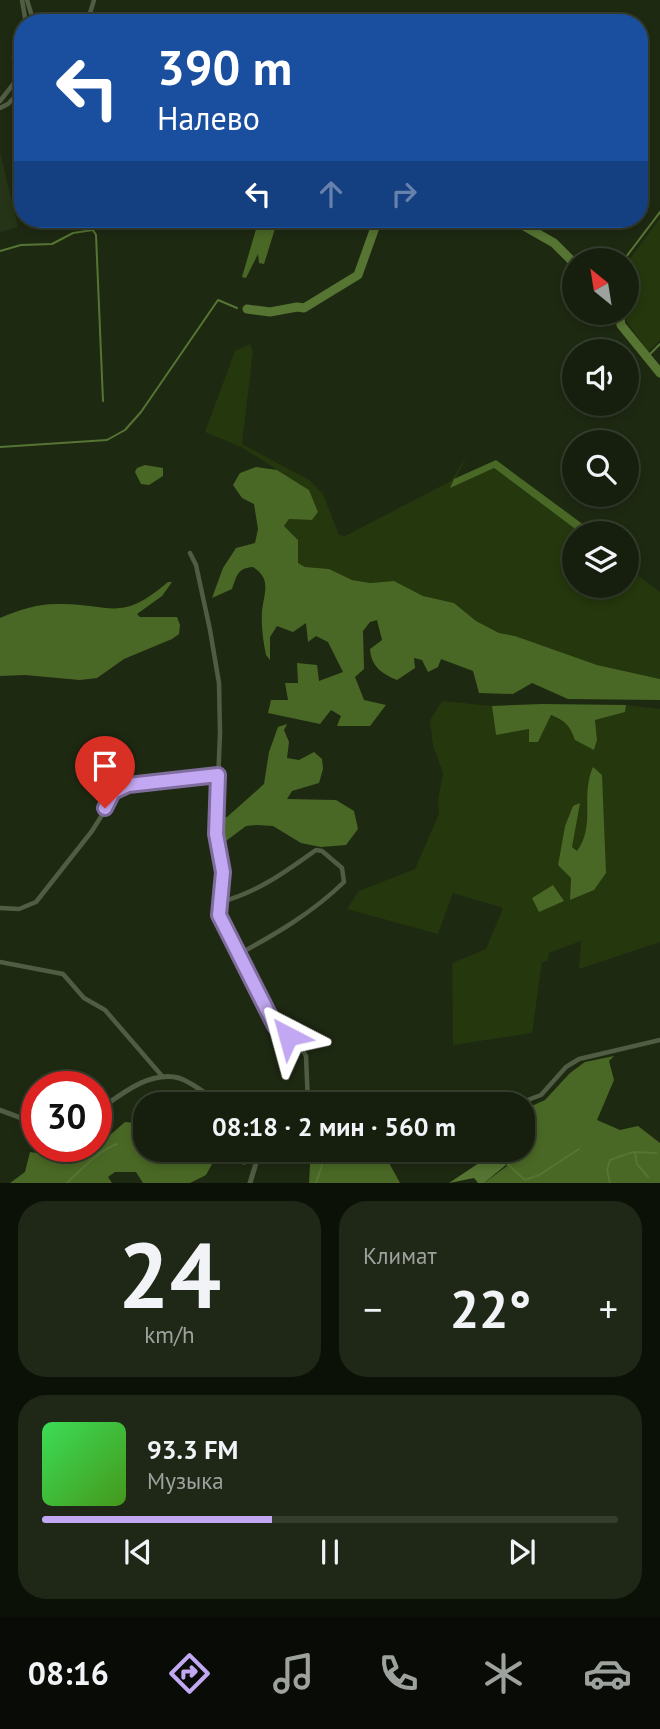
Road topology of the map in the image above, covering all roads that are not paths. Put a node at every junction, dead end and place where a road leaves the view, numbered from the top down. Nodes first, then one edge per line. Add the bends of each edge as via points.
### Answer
1 (14, 81) edge
2 (14, 98) edge
3 (0, 101) edge
4 (0, 108) edge
5 (190, 553) dead end
6 (218, 775) junction
7 (221, 903) junction
8 (0, 908) edge
9 (237, 955) junction
10 (0, 962) edge
11 (660, 1040) edge
12 (162, 1076) junction
13 (201, 1092) edge
14 (308, 1092) edge
15 (535, 1098) edge
16 (112, 1102) edge
17 (0, 1110) edge
18 (21, 1118) edge
19 (257, 1162) edge
20 (250, 1183) edge

1 - 3 street
2 - 4 street
5 - 6 street via 208,617 219,683
6 - 7 street
6 - 8 street via 119,788 97,825 36,902 19,909
7 - 9 street via 219,915
7 - 9 street via 269,884 316,850 342,868 344,882 334,892 296,923
9 - 14 street via 275,1026 306,1056
10 - 12 street via 60,973 83,998 105,1010
11 - 15 street via 579,1059
12 - 13 street via 180,1079
12 - 16 street
17 - 18 street
19 - 20 street

